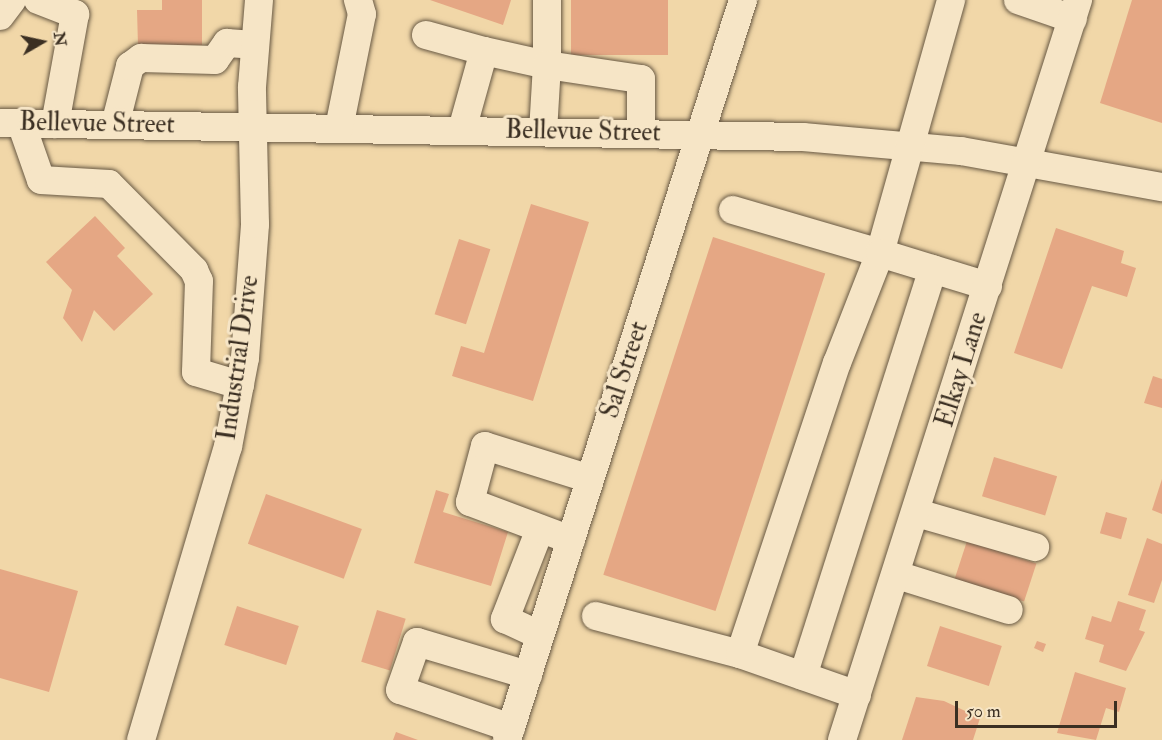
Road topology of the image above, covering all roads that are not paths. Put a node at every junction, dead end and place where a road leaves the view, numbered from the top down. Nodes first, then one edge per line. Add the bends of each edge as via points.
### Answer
1 (12, 0) edge
2 (38, 0) edge
3 (259, 0) edge
4 (358, 0) edge
5 (547, 0) edge
6 (743, 0) edge
7 (951, 0) edge
8 (1018, 0) edge
9 (77, 8) edge
10 (1076, 9) edge
11 (0, 16) edge
12 (426, 35) dead end
13 (254, 45) junction
14 (484, 51) junction
15 (547, 65) junction
16 (11, 123) edge
17 (55, 124) junction
18 (115, 125) junction
19 (251, 127) junction
20 (339, 128) junction
21 (462, 130) junction
22 (543, 132) junction
23 (641, 133) junction
24 (700, 134) junction
25 (906, 145) junction
26 (1028, 163) junction
27 (1162, 187) edge
28 (733, 210) dead end
29 (880, 254) junction
30 (933, 269) junction
31 (988, 286) junction
32 (240, 385) junction
33 (590, 479) junction
34 (917, 513) junction
35 (540, 529) junction
36 (570, 540) junction
37 (1035, 547) dead end
38 (897, 575) junction
39 (1009, 610) dead end
40 (596, 615) dead end
41 (540, 635) junction
42 (740, 654) junction
43 (528, 675) junction
44 (803, 676) junction
45 (857, 695) junction
46 (509, 734) edge
47 (141, 740) edge
48 (842, 740) edge

1 - 11 street
2 - 9 street
3 - 13 street, Industrial Drive
4 - 20 street via 362,14
5 - 15 street
6 - 24 street, Sal Street
7 - 25 street
8 - 10 street
9 - 17 street
10 - 26 street, Elkay Lane
12 - 14 street
13 - 18 street via 227,43 215,60 141,58 130,66
13 - 19 street, Industrial Drive
14 - 15 street
14 - 21 street
15 - 22 street
15 - 23 street via 641,79
16 - 17 street, Bellevue Street
16 - 32 street via 41,180 109,184 194,270 199,281 196,372
17 - 18 street, Bellevue Street
18 - 19 street, Bellevue Street
19 - 20 street, Bellevue Street
19 - 32 street, Industrial Drive via 255,224
20 - 21 street, Bellevue Street
21 - 22 street, Bellevue Street
22 - 23 street, Bellevue Street
23 - 24 street, Bellevue Street
24 - 25 street, Bellevue Street
24 - 33 street, Sal Street
25 - 26 street, Bellevue Street
25 - 29 street
26 - 27 street, Bellevue Street
26 - 31 street, Elkay Lane
28 - 29 street
29 - 30 street
29 - 42 street via 837,363
30 - 31 street
30 - 44 street
31 - 34 street, Elkay Lane
32 - 47 street, Industrial Drive via 228,447
33 - 35 street via 485,446 470,502
33 - 36 street, Sal Street
34 - 37 street
34 - 38 street, Elkay Lane
35 - 36 street
35 - 41 street via 506,619
36 - 41 street, Sal Street
38 - 39 street
38 - 45 street, Elkay Lane
40 - 42 street
41 - 43 street, Sal Street
42 - 44 street
43 - 46 street, Sal Street
43 - 46 street via 417,642 400,690
44 - 45 street
45 - 48 street, Elkay Lane

